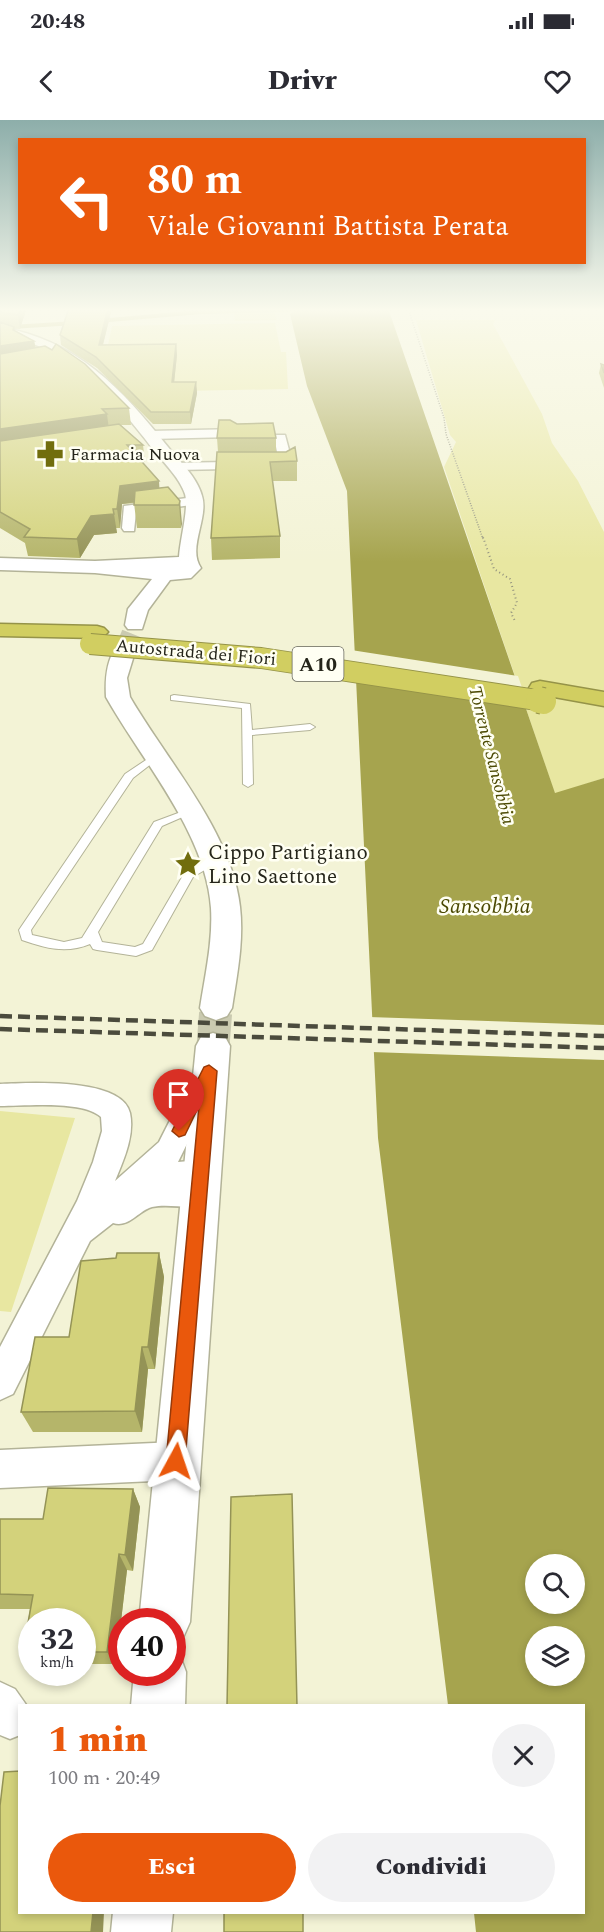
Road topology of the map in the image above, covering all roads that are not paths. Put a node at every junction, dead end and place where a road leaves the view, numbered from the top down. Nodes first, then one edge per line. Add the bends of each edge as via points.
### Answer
1 (113, 393) edge
2 (144, 433) junction
3 (175, 466) junction
4 (195, 501) junction
5 (129, 528) dead end
6 (0, 564) edge
7 (172, 569) junction
8 (136, 622) tunnel mouth
9 (0, 630) edge
10 (94, 638) junction
11 (0, 643) edge
12 (124, 652) tunnel mouth
13 (174, 698) dead end
14 (604, 699) edge
15 (604, 712) edge
16 (310, 727) dead end
17 (248, 733) junction
18 (155, 757) junction
19 (248, 784) dead end
20 (189, 812) junction
21 (214, 859) junction
22 (92, 932) junction
23 (213, 1041) junction
24 (0, 1095) edge
25 (140, 1178) junction
26 (200, 1184) junction
27 (79, 1234) junction
28 (0, 1382) edge
29 (176, 1461) junction
30 (0, 1469) edge
31 (165, 1608) edge
32 (159, 1686) edge
33 (158, 1704) edge
34 (143, 1914) edge
35 (141, 1932) edge

1 - 2 street
2 - 3 street
2 - 3 street via 238,433 238,439 281,438 286,465
3 - 4 street
4 - 5 street via 129,509
4 - 7 street via 190,546
6 - 7 street
7 - 8 street
9 - 10 highway, Autostrada dei Fiori / A10
10 - 11 highway, Autostrada dei Fiori / A10
10 - 14 highway, Autostrada dei Fiori / A10 via 283,647
10 - 15 highway, Autostrada dei Fiori / A10, bridge via 283,659
12 - 18 street via 116,678 117,697
13 - 17 lane via 247,706
16 - 17 lane
17 - 19 lane
18 - 20 street
18 - 22 lane via 129,777 25,930 26,937 48,945 75,946
20 - 21 street
20 - 22 lane via 158,824
21 - 22 lane via 189,875 148,947 136,952 97,946
21 - 23 street via 224,895 226,931
23 - 25 street via 170,1151
23 - 26 street
24 - 27 street via 82,1097 104,1102 116,1112 119,1131
25 - 26 street
25 - 27 street
26 - 27 street via 147,1194
26 - 29 street
27 - 28 street
29 - 30 street
29 - 31 street
32 - 33 street
34 - 35 street

